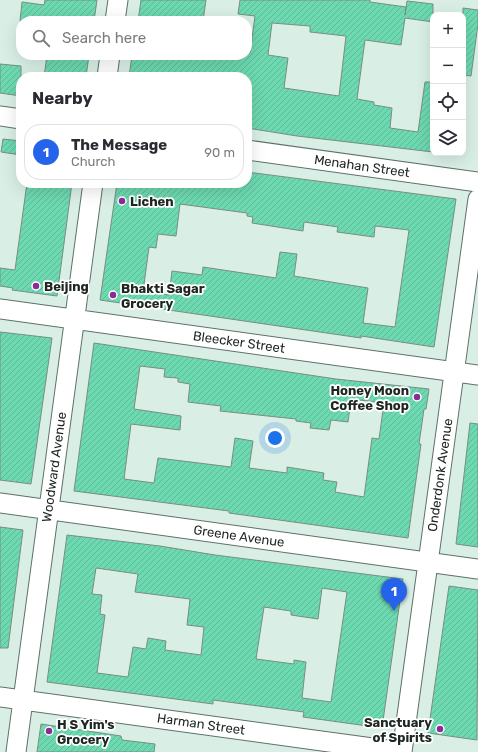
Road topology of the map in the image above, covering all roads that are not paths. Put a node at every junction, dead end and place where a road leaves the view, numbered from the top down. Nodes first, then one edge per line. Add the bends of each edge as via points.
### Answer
1 (118, 0) edge
2 (116, 16) edge
3 (110, 60) edge
4 (108, 72) edge
5 (0, 116) edge
6 (16, 118) edge
7 (252, 151) edge
8 (478, 182) edge
9 (92, 188) edge
10 (478, 199) edge
11 (0, 309) edge
12 (74, 320) junction
13 (454, 372) junction
14 (478, 375) edge
15 (0, 503) edge
16 (49, 510) junction
17 (428, 562) junction
18 (478, 569) edge
19 (0, 697) edge
20 (23, 700) junction
21 (16, 752) edge
22 (402, 752) edge

1 - 2 street
3 - 4 street
5 - 6 street
7 - 8 street, Menahan Street
9 - 12 street, Woodward Avenue
10 - 13 street, Onderdonk Avenue
11 - 12 street, Bleecker Street
12 - 13 street, Bleecker Street
12 - 16 street, Woodward Avenue
13 - 14 street, Bleecker Street
13 - 17 street, Onderdonk Avenue
15 - 16 street, Greene Avenue
16 - 17 street, Greene Avenue
16 - 20 street, Woodward Avenue
17 - 18 street, Greene Avenue
17 - 22 street, Onderdonk Avenue
19 - 20 street, Harman Street
20 - 21 street, Woodward Avenue
20 - 22 street, Harman Street

